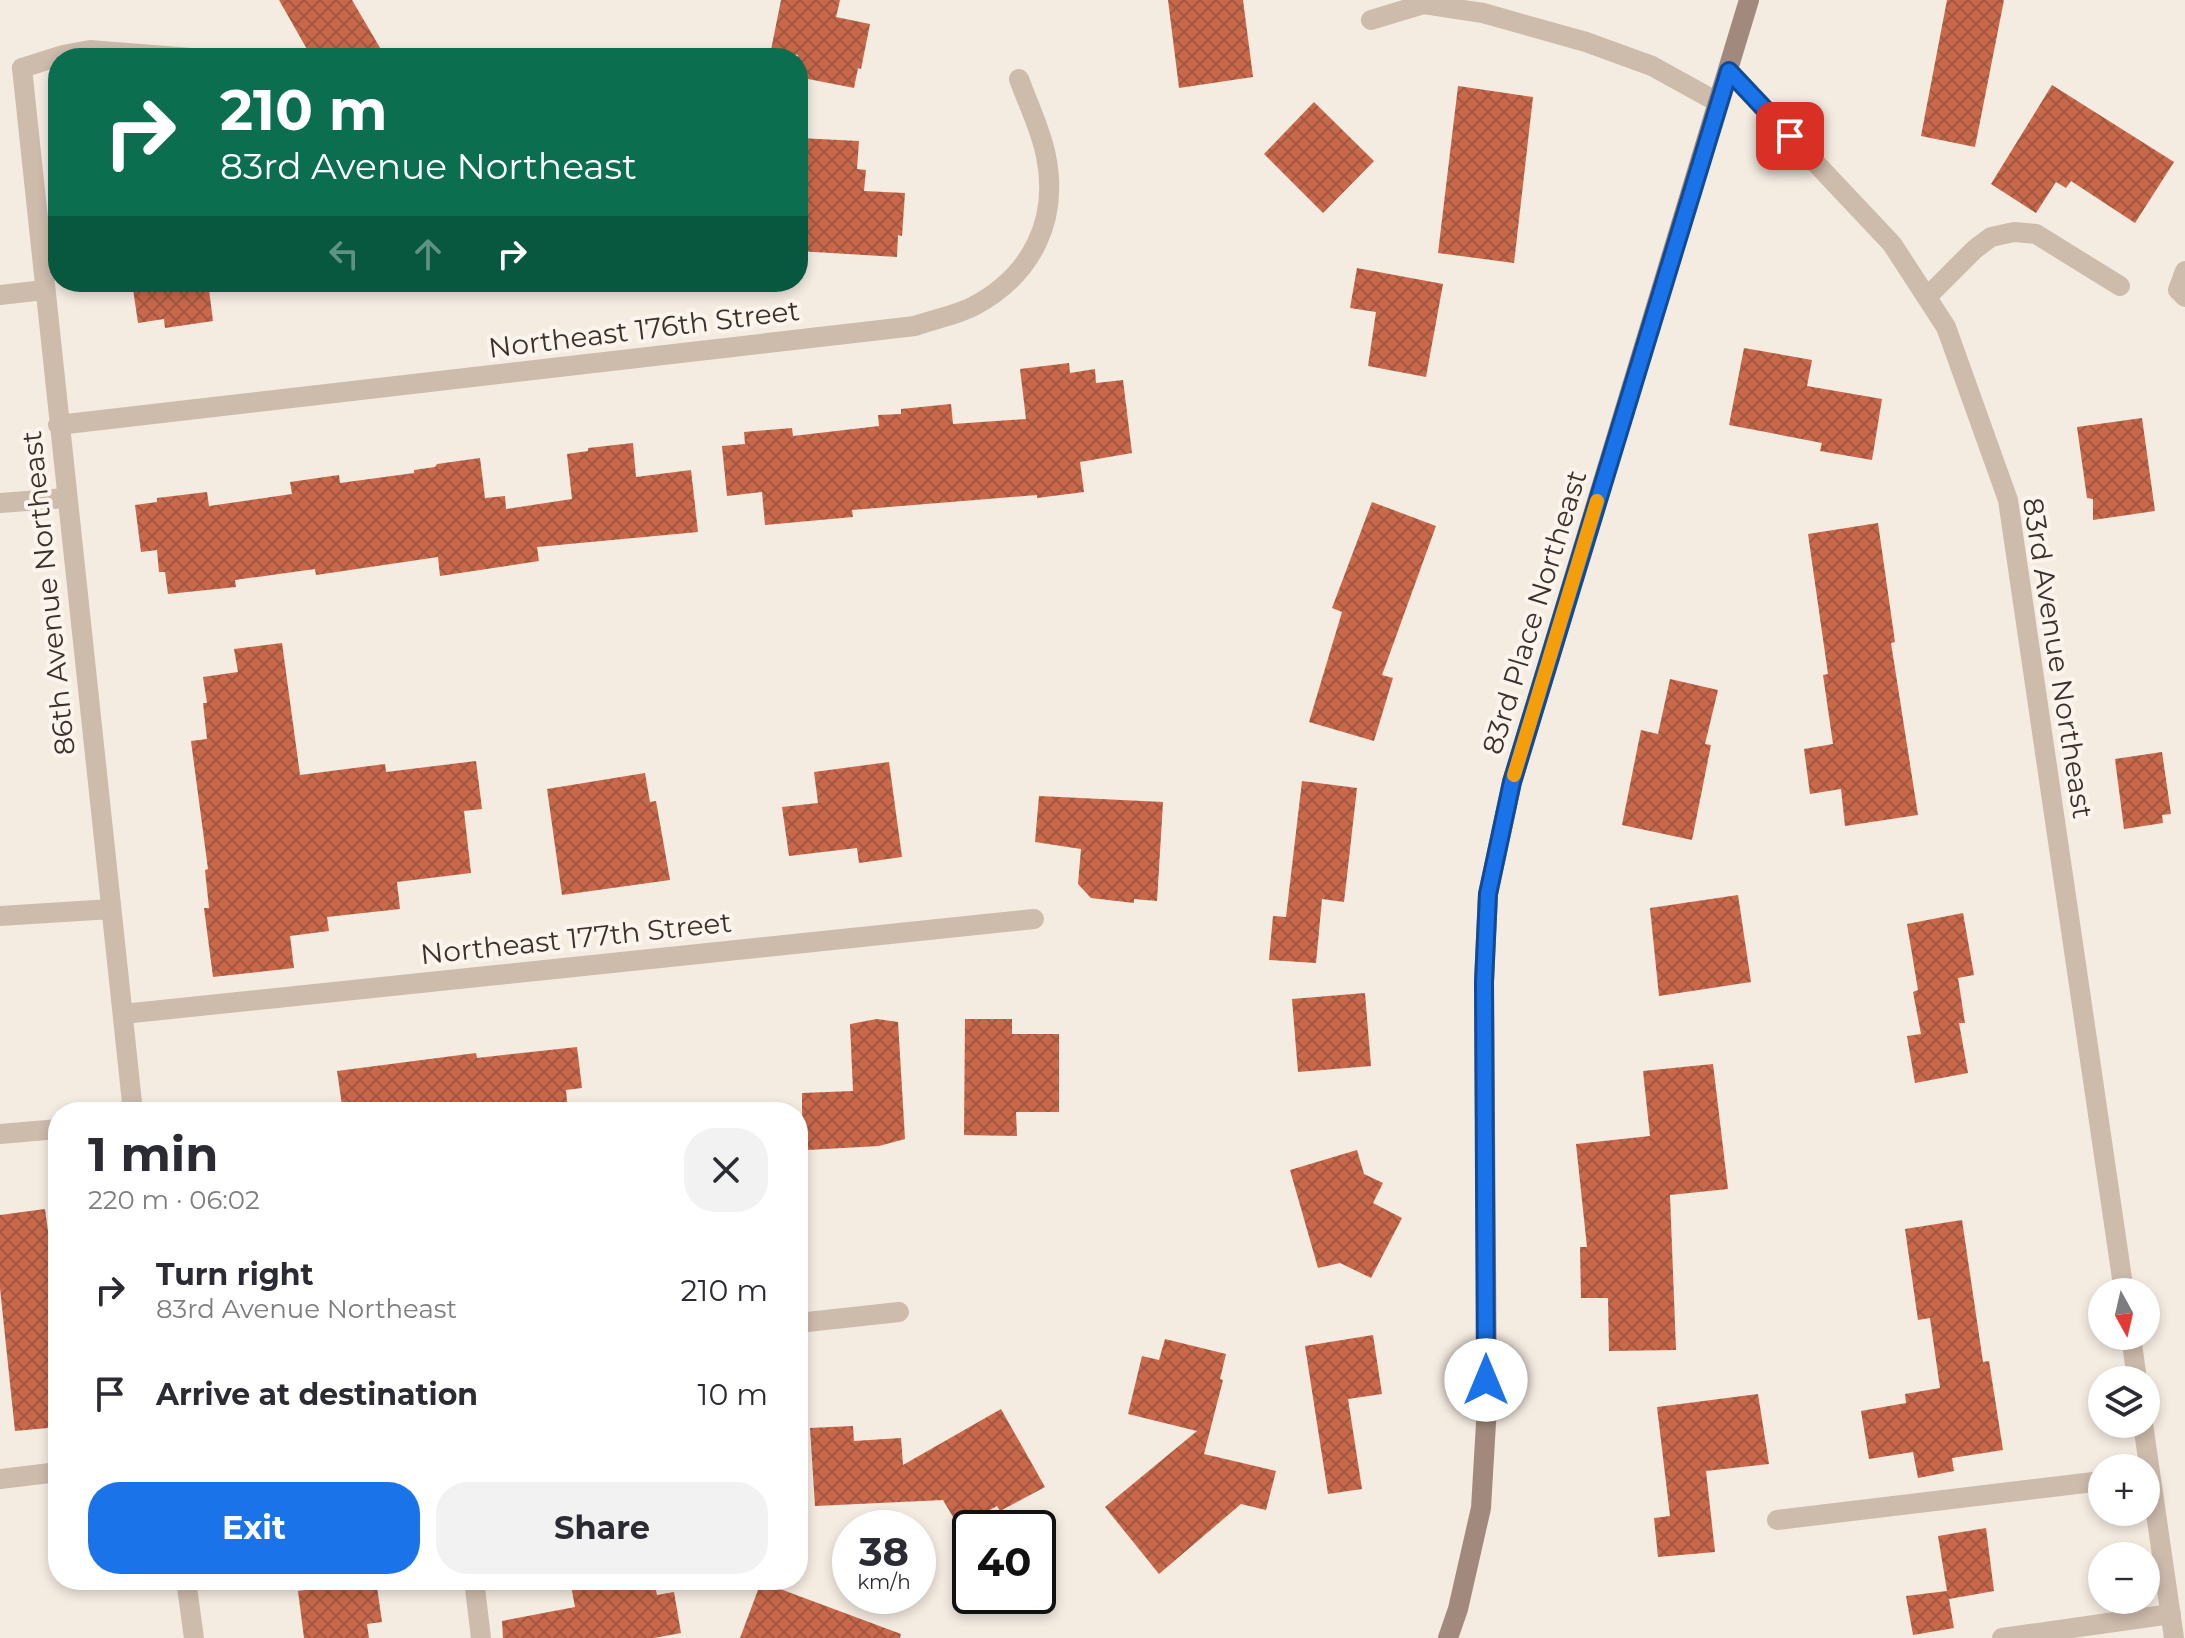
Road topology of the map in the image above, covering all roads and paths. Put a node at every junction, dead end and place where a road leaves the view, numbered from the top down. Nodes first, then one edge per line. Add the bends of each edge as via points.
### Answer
1 (1749, 0) edge
2 (1371, 20) dead end
3 (48, 60) edge
4 (1729, 71) junction
5 (1019, 79) dead end
6 (1719, 103) junction
7 (2185, 271) edge
8 (2120, 286) dead end
9 (44, 290) junction
10 (0, 295) edge
11 (1927, 297) junction
12 (2185, 297) edge
13 (58, 425) junction
14 (66, 498) junction
15 (0, 503) edge
16 (111, 909) junction
17 (0, 916) edge
18 (1034, 919) dead end
19 (123, 1014) junction
20 (132, 1102) edge
21 (48, 1130) edge
22 (0, 1134) edge
23 (2122, 1278) edge
24 (899, 1312) dead end
25 (808, 1322) edge
26 (48, 1473) edge
27 (0, 1479) edge
28 (2088, 1483) edge
29 (1777, 1520) dead end
30 (2156, 1526) edge
31 (187, 1590) edge
32 (475, 1590) edge
33 (2171, 1614) junction
34 (194, 1638) edge
35 (481, 1638) edge
36 (1448, 1638) edge
37 (2002, 1638) edge
38 (2174, 1638) edge

1 - 4 street, 83rd Place Northeast
2 - 6 street via 1424,4 1483,13 1652,66
3 - 9 street, 86th Avenue Northeast via 22,68
4 - 6 street, 83rd Place Northeast
4 - 11 street, 83rd Avenue Northeast via 1892,244
5 - 13 street, Northeast 176th Street via 1046,156 1048,212 1038,245 1013,277 974,307 915,326
6 - 36 street, 83rd Place Northeast via 1512,782 1488,894 1487,1406 1481,1508
7 - 12 street via 2178,290
8 - 11 street via 2036,234 2014,232 1991,237
9 - 10 street
9 - 13 street, 86th Avenue Northeast
11 - 23 street, 83rd Avenue Northeast via 1946,327 2008,500
13 - 14 street, 86th Avenue Northeast
14 - 15 street
14 - 16 street, 86th Avenue Northeast
16 - 17 street
16 - 19 street, 86th Avenue Northeast
18 - 19 street, Northeast 177th Street
19 - 20 street, 86th Avenue Northeast
21 - 22 street
24 - 25 street
26 - 27 street
28 - 29 street
30 - 33 street
31 - 34 street
32 - 35 street
33 - 37 street
33 - 38 street

